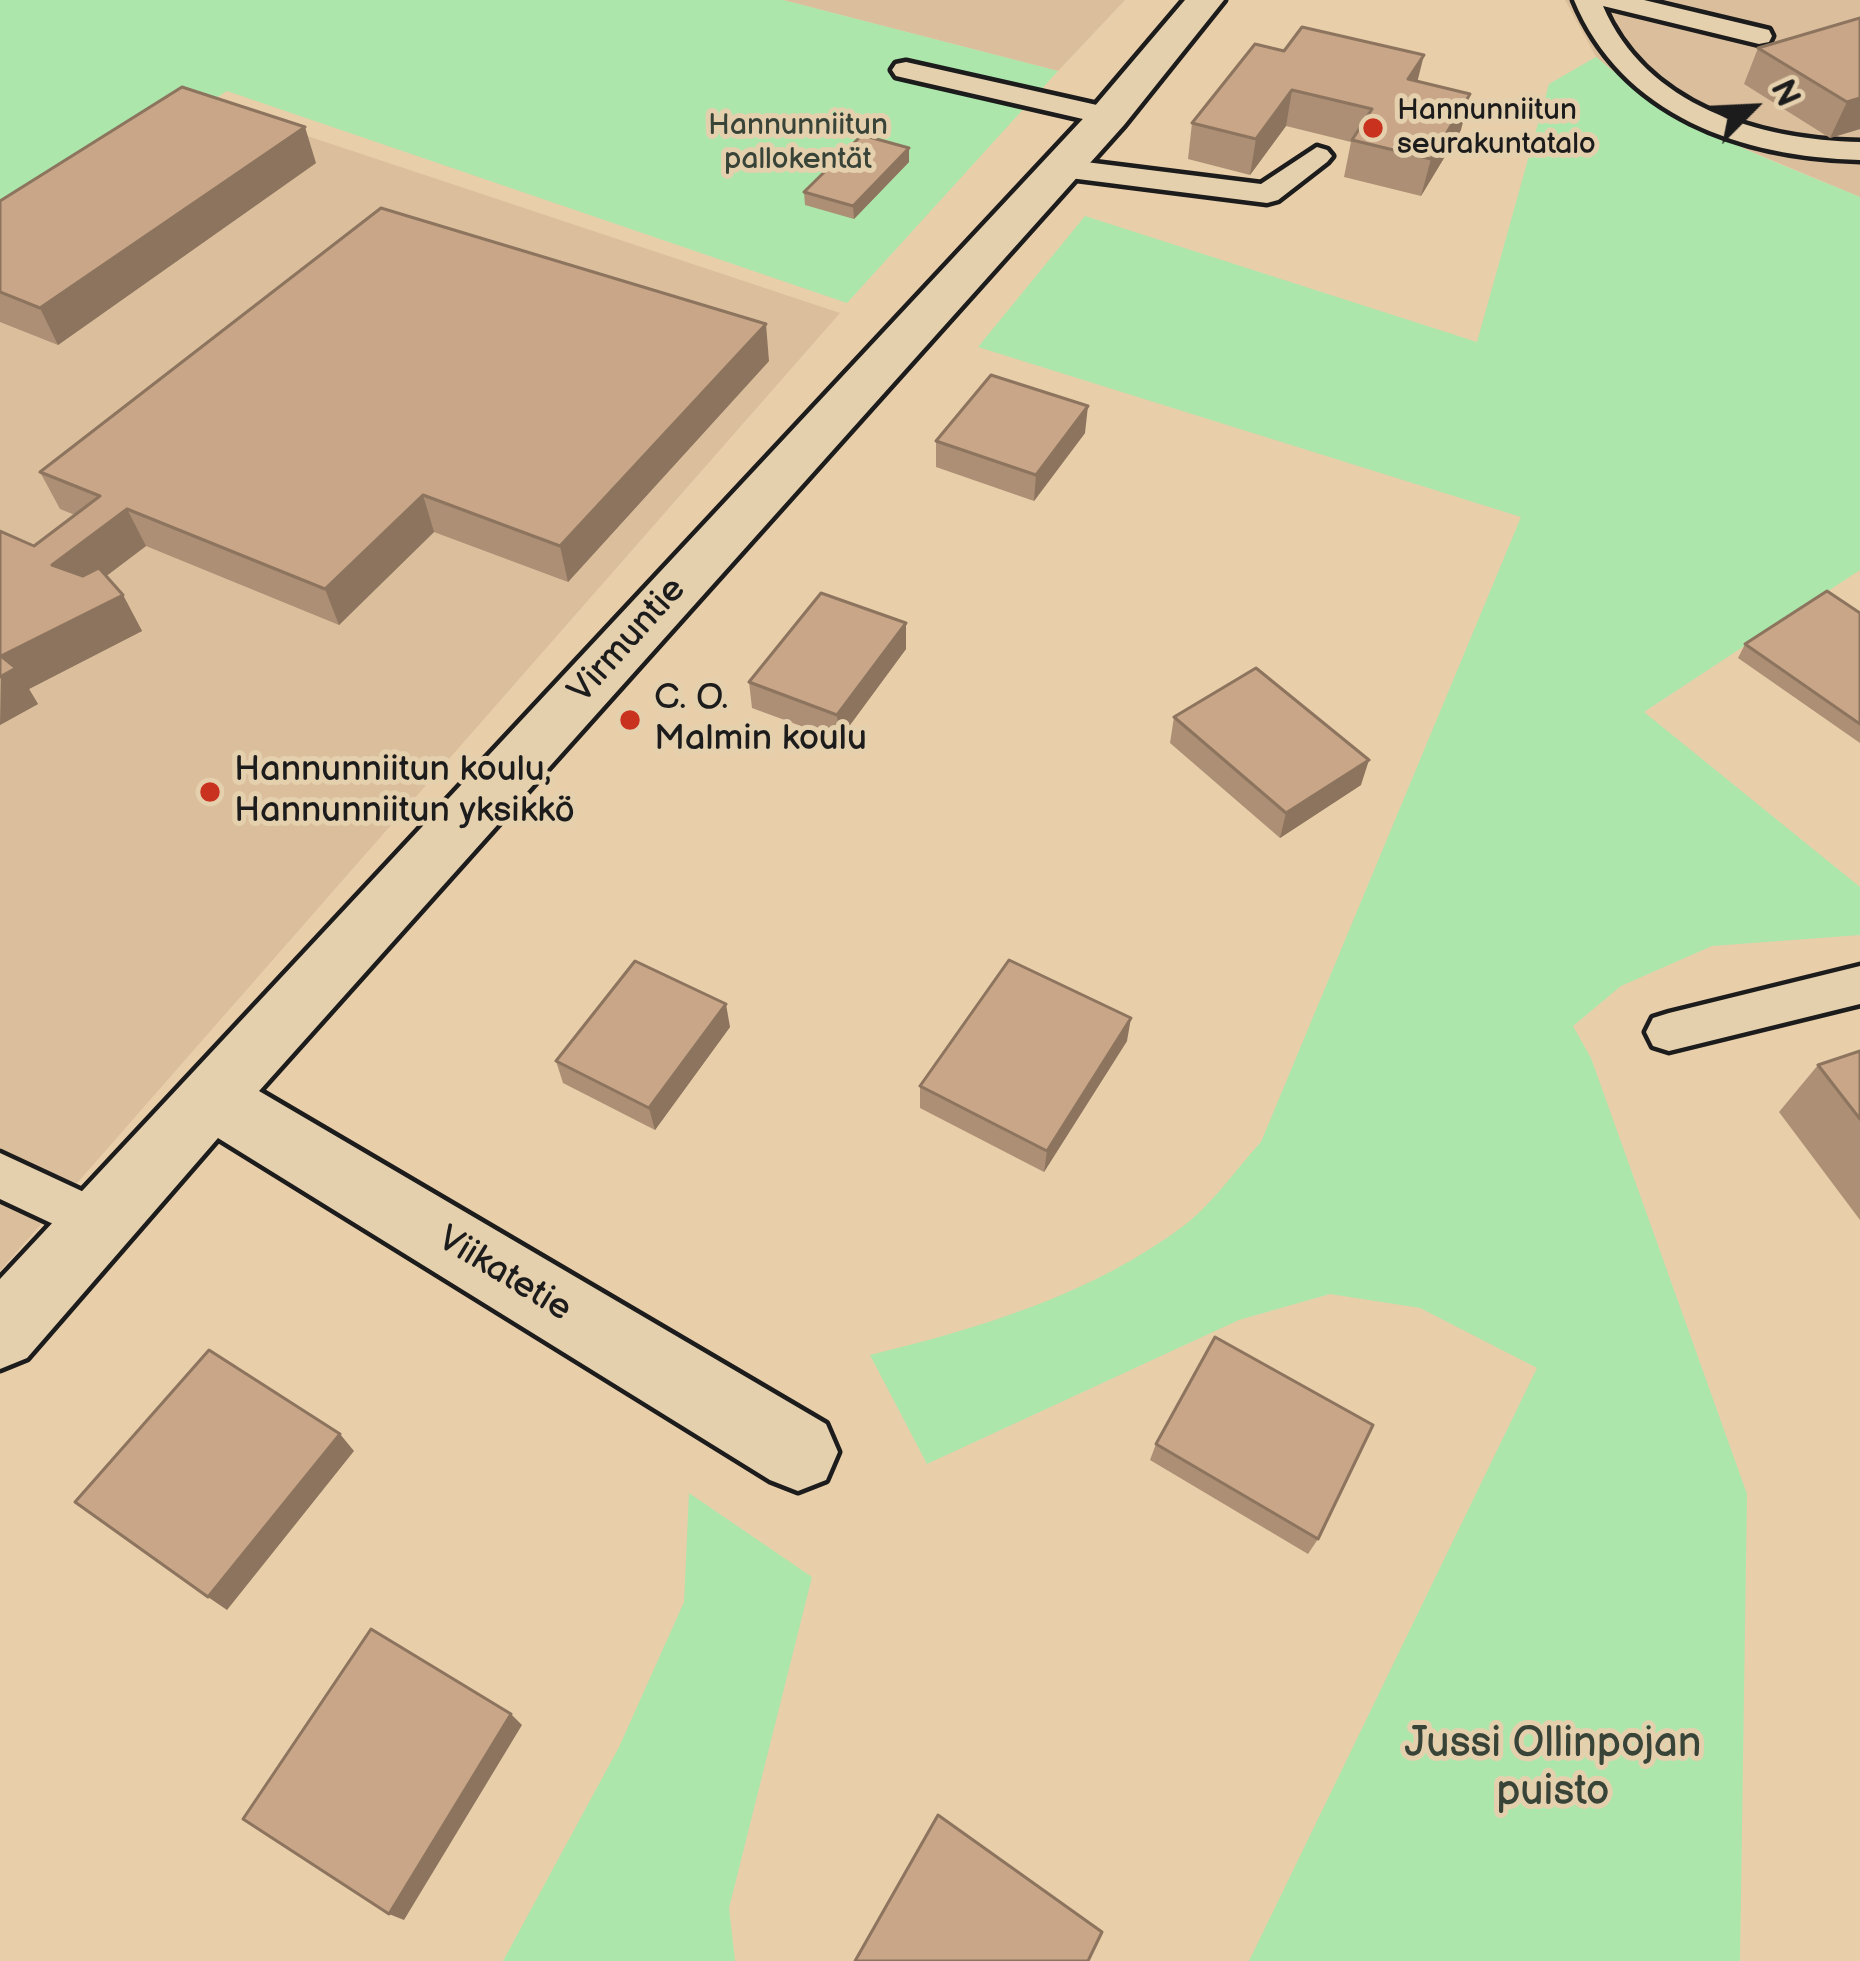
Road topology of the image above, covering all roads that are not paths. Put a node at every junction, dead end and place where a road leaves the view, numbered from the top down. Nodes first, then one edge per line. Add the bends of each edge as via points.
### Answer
1 (1205, 0) edge
2 (1587, 0) edge
3 (1611, 0) edge
4 (1759, 36) dead end
5 (906, 70) dead end
6 (1109, 116) junction
7 (1860, 152) edge
8 (1317, 156) edge
9 (1062, 168) junction
10 (1860, 985) edge
11 (1669, 1032) dead end
12 (209, 1097) junction
13 (0, 1175) edge
14 (98, 1222) junction
15 (0, 1334) edge
16 (798, 1452) dead end

1 - 6 street, Virmuntie
2 - 7 lane via 1611,48 1672,104 1752,139
3 - 4 lane
5 - 6 lane
6 - 9 street, Virmuntie
8 - 9 lane via 1267,194
9 - 12 street, Virmuntie
10 - 11 lane
12 - 14 street, Virmuntie
12 - 16 street, Viikatetie
13 - 14 lane
14 - 15 street, Virmuntie

